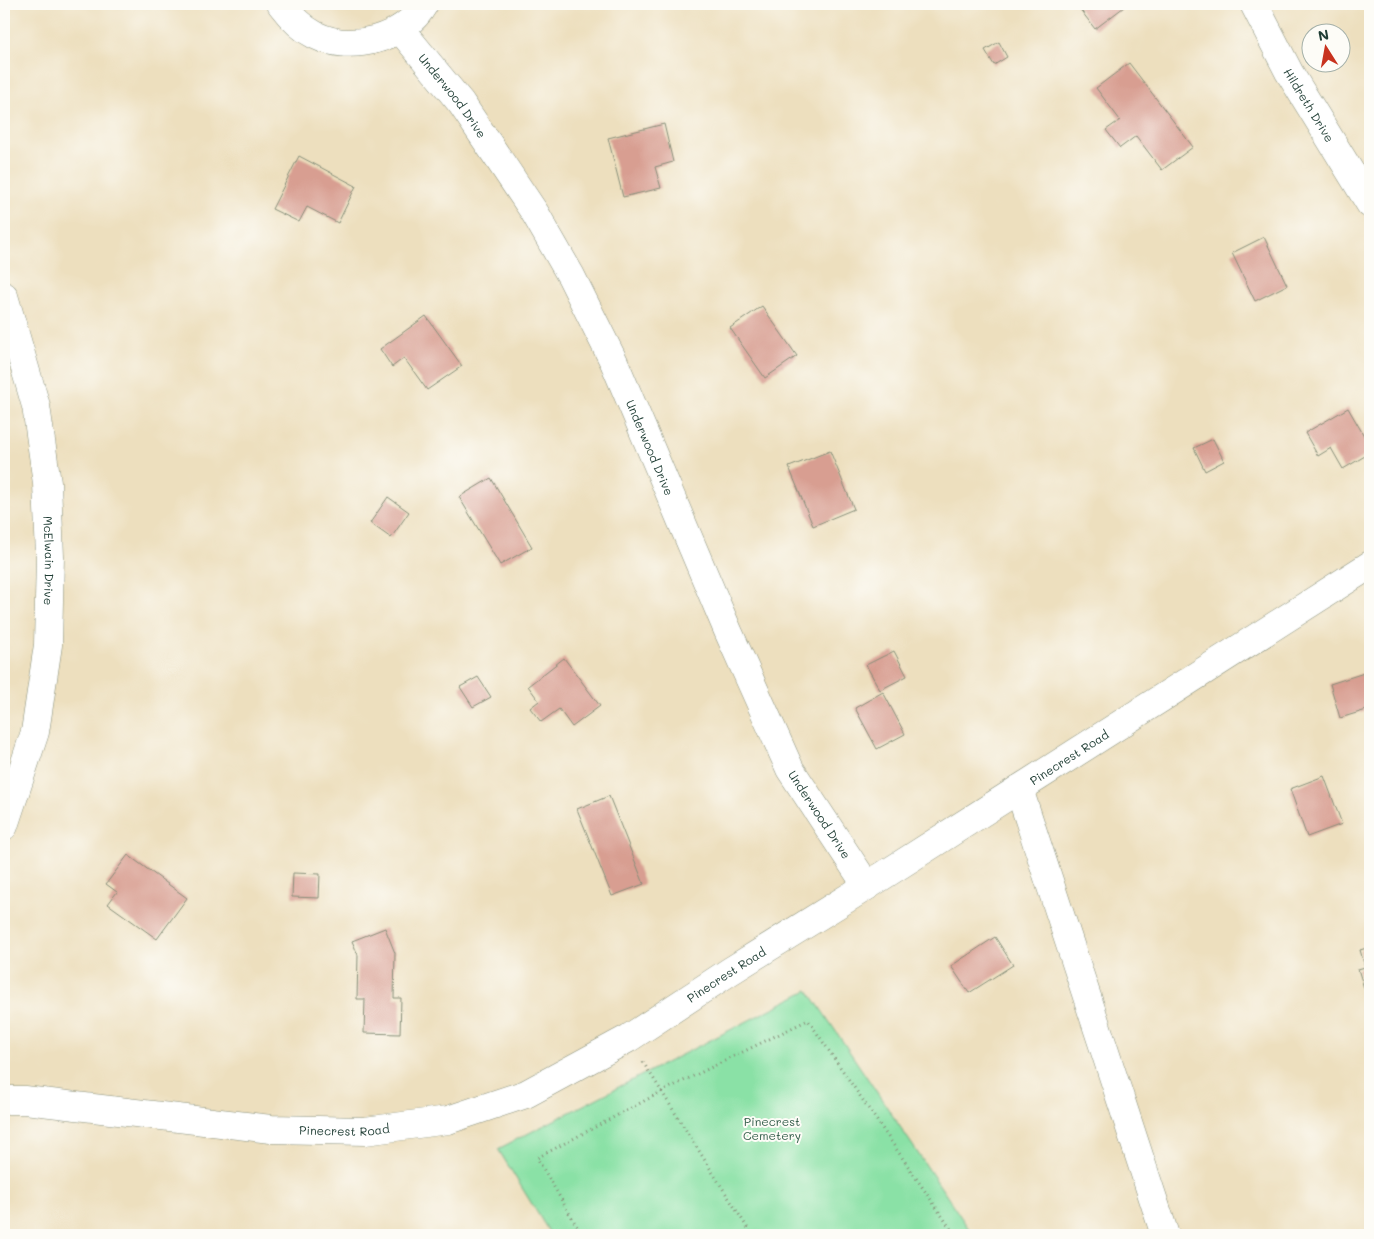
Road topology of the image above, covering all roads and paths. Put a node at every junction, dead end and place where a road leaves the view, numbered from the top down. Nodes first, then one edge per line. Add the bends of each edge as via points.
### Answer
1 (281, 4) edge
2 (424, 4) edge
3 (1254, 4) edge
4 (400, 29) junction
5 (1370, 204) edge
6 (4, 296) edge
7 (1370, 565) edge
8 (1019, 789) junction
9 (4, 826) edge
10 (867, 886) junction
11 (629, 1038) junction
12 (661, 1092) junction
13 (4, 1100) edge
14 (582, 1235) edge
15 (752, 1235) edge
16 (955, 1235) edge
17 (1165, 1235) edge

1 - 4 street via 291,18 315,35 343,43 373,40
2 - 4 street
3 - 5 street, Hildreth Drive via 1289,72
4 - 10 street, Underwood Drive via 461,103 536,214 571,276 614,362 790,769
6 - 9 street, McElwain Drive via 36,406 47,483 50,557 48,645 35,732
7 - 8 street, Pinecrest Road
8 - 10 street, Pinecrest Road
8 - 17 street
10 - 11 street, Pinecrest Road
11 - 12 path
11 - 13 street, Pinecrest Road via 526,1094 448,1120 365,1131 271,1129
12 - 14 path via 537,1158
12 - 15 path
12 - 16 path via 808,1020

